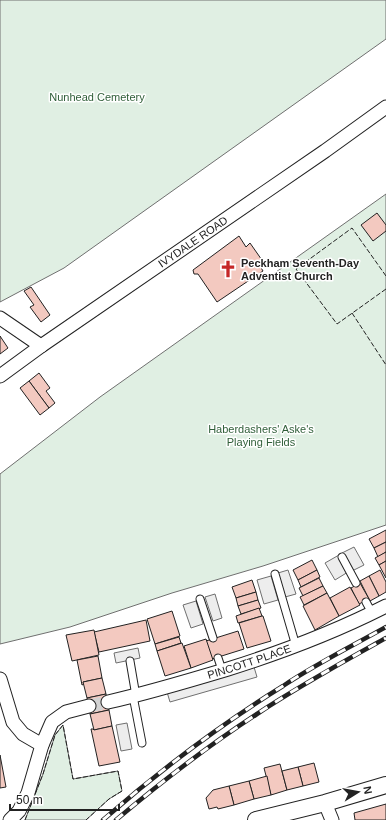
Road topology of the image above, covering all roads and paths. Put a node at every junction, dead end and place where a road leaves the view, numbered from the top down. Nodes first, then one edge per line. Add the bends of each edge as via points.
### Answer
1 (386, 107) edge
2 (0, 318) edge
3 (41, 346) junction
4 (0, 376) edge
5 (342, 557) dead end
6 (275, 574) dead end
7 (356, 583) dead end
8 (200, 599) dead end
9 (386, 606) edge
10 (213, 638) dead end
11 (296, 646) junction
12 (130, 661) dead end
13 (0, 679) edge
14 (134, 696) junction
15 (108, 702) tunnel mouth
16 (89, 706) tunnel mouth
17 (142, 743) dead end
18 (42, 745) junction
19 (386, 785) edge
20 (325, 803) junction
21 (10, 820) edge
22 (256, 820) edge
23 (332, 820) edge

1 - 3 street, IVYDALE ROAD
2 - 3 street
3 - 4 street, IVYDALE ROAD
5 - 7 lane
6 - 11 lane
8 - 10 lane
9 - 11 street, PINCOTT PLACE via 369,608
11 - 14 street, PINCOTT PLACE via 220,664
12 - 14 lane
13 - 18 street via 13,722 23,734
14 - 15 street, PINCOTT PLACE
14 - 17 lane
16 - 18 street via 58,716 52,722
18 - 21 street via 28,793 19,811
19 - 20 street
20 - 22 street
20 - 23 street

